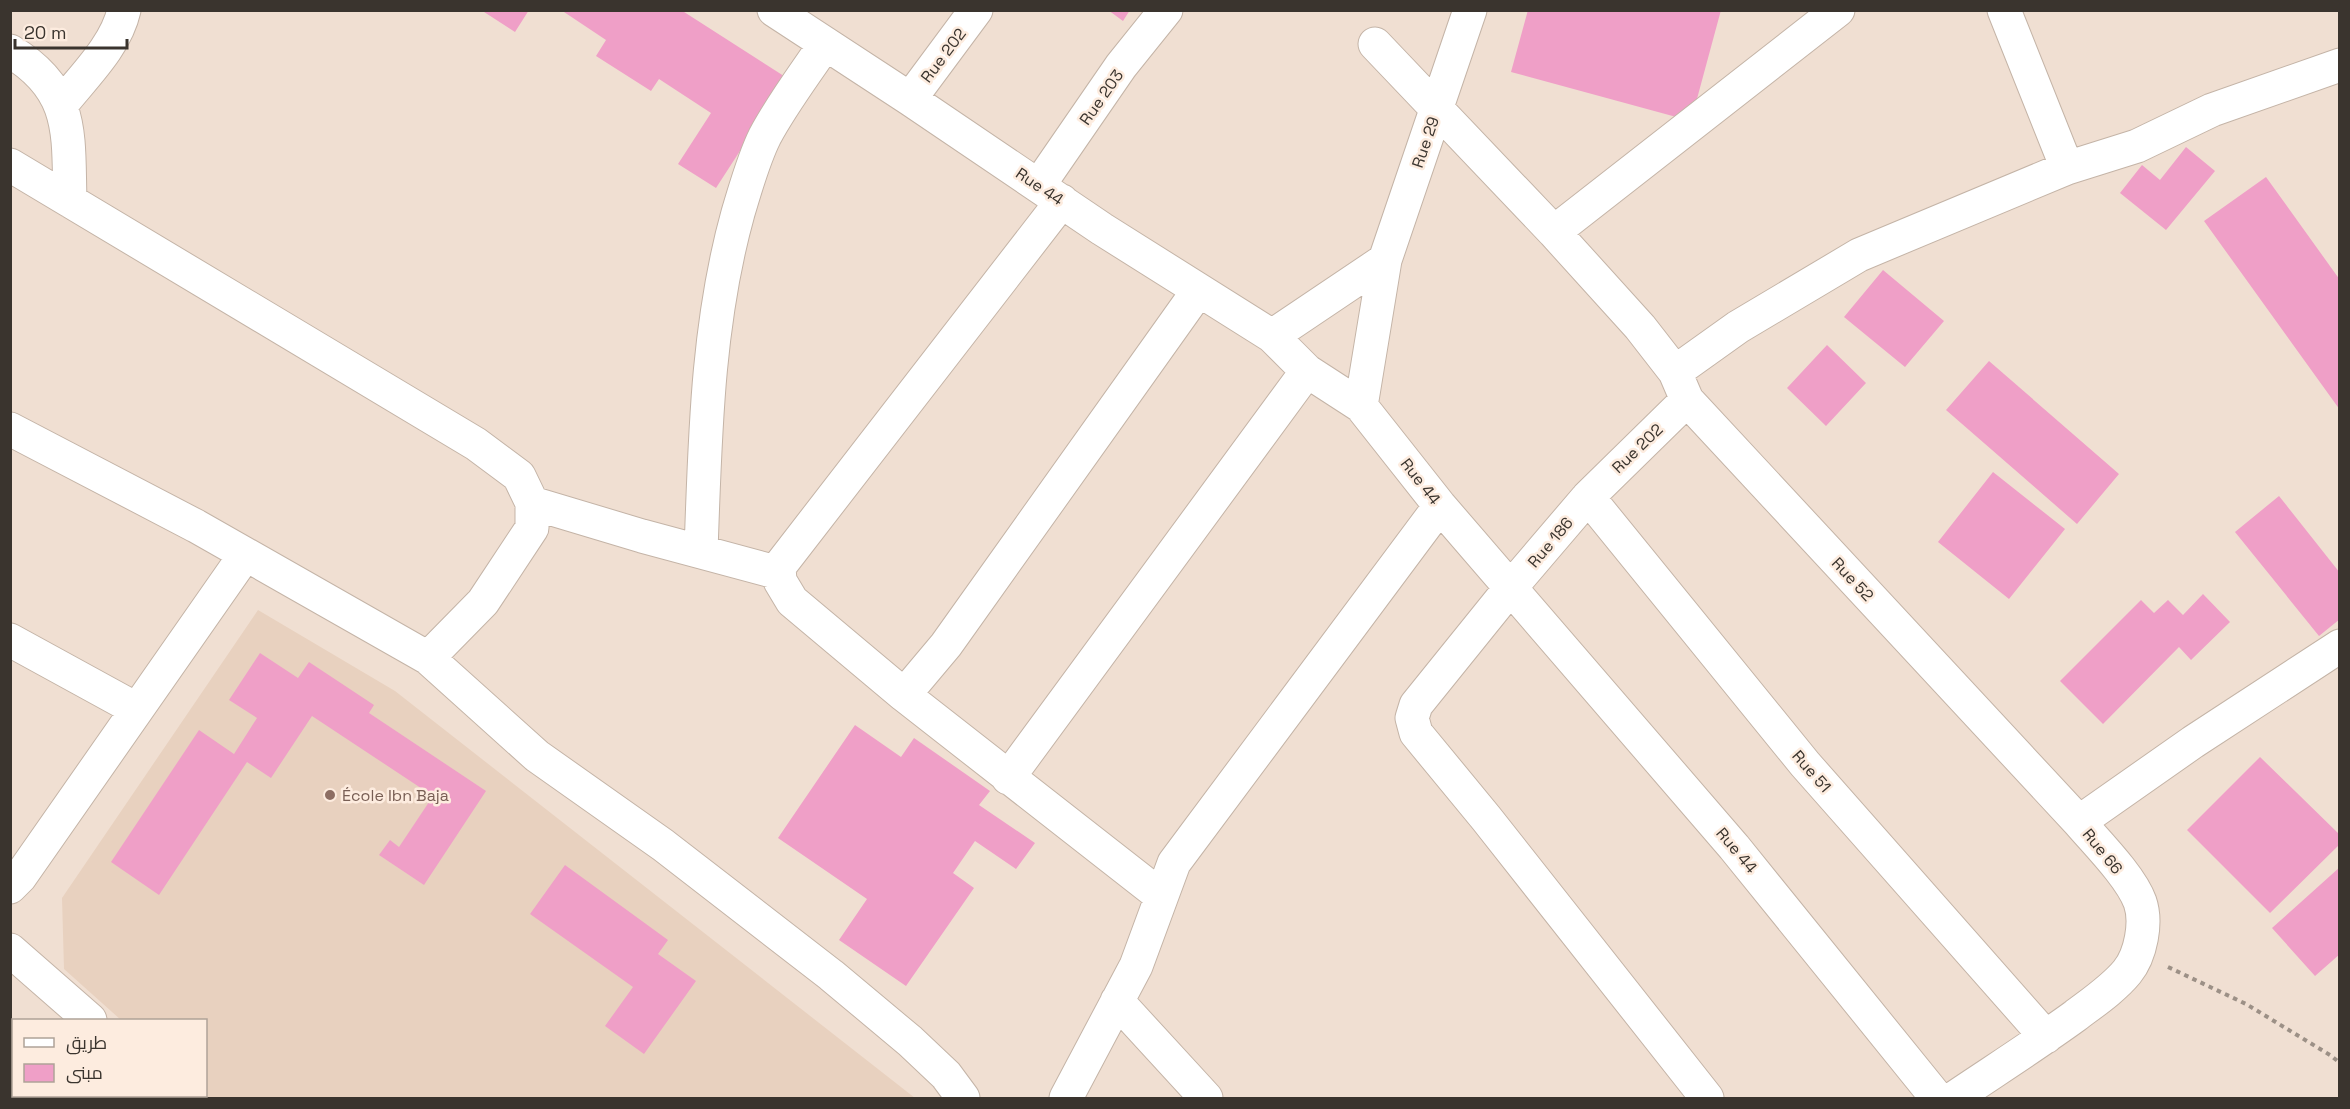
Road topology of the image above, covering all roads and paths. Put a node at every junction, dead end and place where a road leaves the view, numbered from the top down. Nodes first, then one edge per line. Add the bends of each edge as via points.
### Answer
1 (124, 10) edge
2 (976, 10) edge
3 (1166, 10) edge
4 (1470, 10) edge
5 (1839, 10) edge
6 (2004, 10) edge
7 (776, 11) edge
8 (825, 44) junction
9 (1375, 44) dead end
10 (10, 51) edge
11 (2340, 65) edge
12 (910, 99) junction
13 (62, 105) junction
14 (1437, 108) junction
15 (10, 165) edge
16 (2067, 168) junction
17 (1050, 193) junction
18 (70, 201) junction
19 (1554, 232) junction
20 (1385, 260) junction
21 (1198, 291) junction
22 (1272, 336) junction
23 (1307, 371) junction
24 (1681, 386) junction
25 (1361, 406) junction
26 (10, 429) edge
27 (1588, 497) junction
28 (532, 503) junction
29 (1440, 506) junction
30 (701, 552) junction
31 (246, 555) junction
32 (779, 573) junction
33 (1512, 586) junction
34 (10, 640) edge
35 (2340, 646) edge
36 (428, 658) junction
37 (904, 695) junction
38 (136, 709) junction
39 (1008, 778) junction
40 (2079, 822) junction
41 (14, 878) edge
42 (1161, 896) junction
43 (10, 950) edge
44 (2137, 953) junction
45 (1117, 1001) junction
46 (89, 1019) edge
47 (2046, 1037) junction
48 (2340, 1063) edge
49 (963, 1098) edge
50 (1066, 1098) edge
51 (1206, 1098) edge
52 (1707, 1098) edge
53 (1937, 1098) edge
54 (1954, 1098) edge

1 - 13 street via 121,24
2 - 12 street, Rue 202
3 - 17 street, Rue 203 via 1121,66
4 - 14 street
5 - 19 street
6 - 16 street
7 - 8 street, Rue 44
8 - 12 street, Rue 44
8 - 30 street via 765,136 733,231 719,295 710,370
9 - 14 street, Rue 29
10 - 13 street via 46,78
11 - 16 street, Rue 202 via 2212,110 2137,146
12 - 17 street, Rue 44
13 - 18 street
14 - 19 street, Rue 52
14 - 20 street, Rue 29
15 - 18 street
16 - 24 street, Rue 202 via 1859,255 1738,327
17 - 21 street, Rue 44
17 - 32 street, Rue 203 via 781,562
18 - 28 street via 476,444 519,476
19 - 24 street, Rue 52 via 1640,327
20 - 22 street
20 - 25 street, Rue 29
21 - 22 street, Rue 44
21 - 37 street via 946,645
22 - 23 street, Rue 44
23 - 25 street, Rue 44
23 - 39 street
24 - 27 street, Rue 202
24 - 40 street, Rue 52
25 - 29 street, Rue 44
26 - 31 street
27 - 33 street, Rue 186
27 - 47 street, Rue 51 via 1805,764
28 - 30 street
28 - 36 street via 532,528 483,602
29 - 33 street, Rue 44
29 - 42 street via 1193,834 1174,863
30 - 32 street
31 - 36 street
31 - 38 street
32 - 37 street via 792,601
33 - 52 street, Rue 186 via 1416,705 1412,718 1416,733
33 - 53 street, Rue 44 via 1734,847
34 - 38 street
35 - 40 street, Rue 66
36 - 49 street via 537,756 663,845 831,975 910,1041 946,1075
37 - 39 street
38 - 41 street
39 - 42 street
40 - 44 street, Rue 66 via 2139,900 2143,913
42 - 45 street via 1136,966
43 - 46 street
44 - 47 street, Rue 66 via 2128,971 2097,1000
44 - 48 path via 2246,1004
45 - 50 street
45 - 51 street
47 - 54 street, Rue 66

